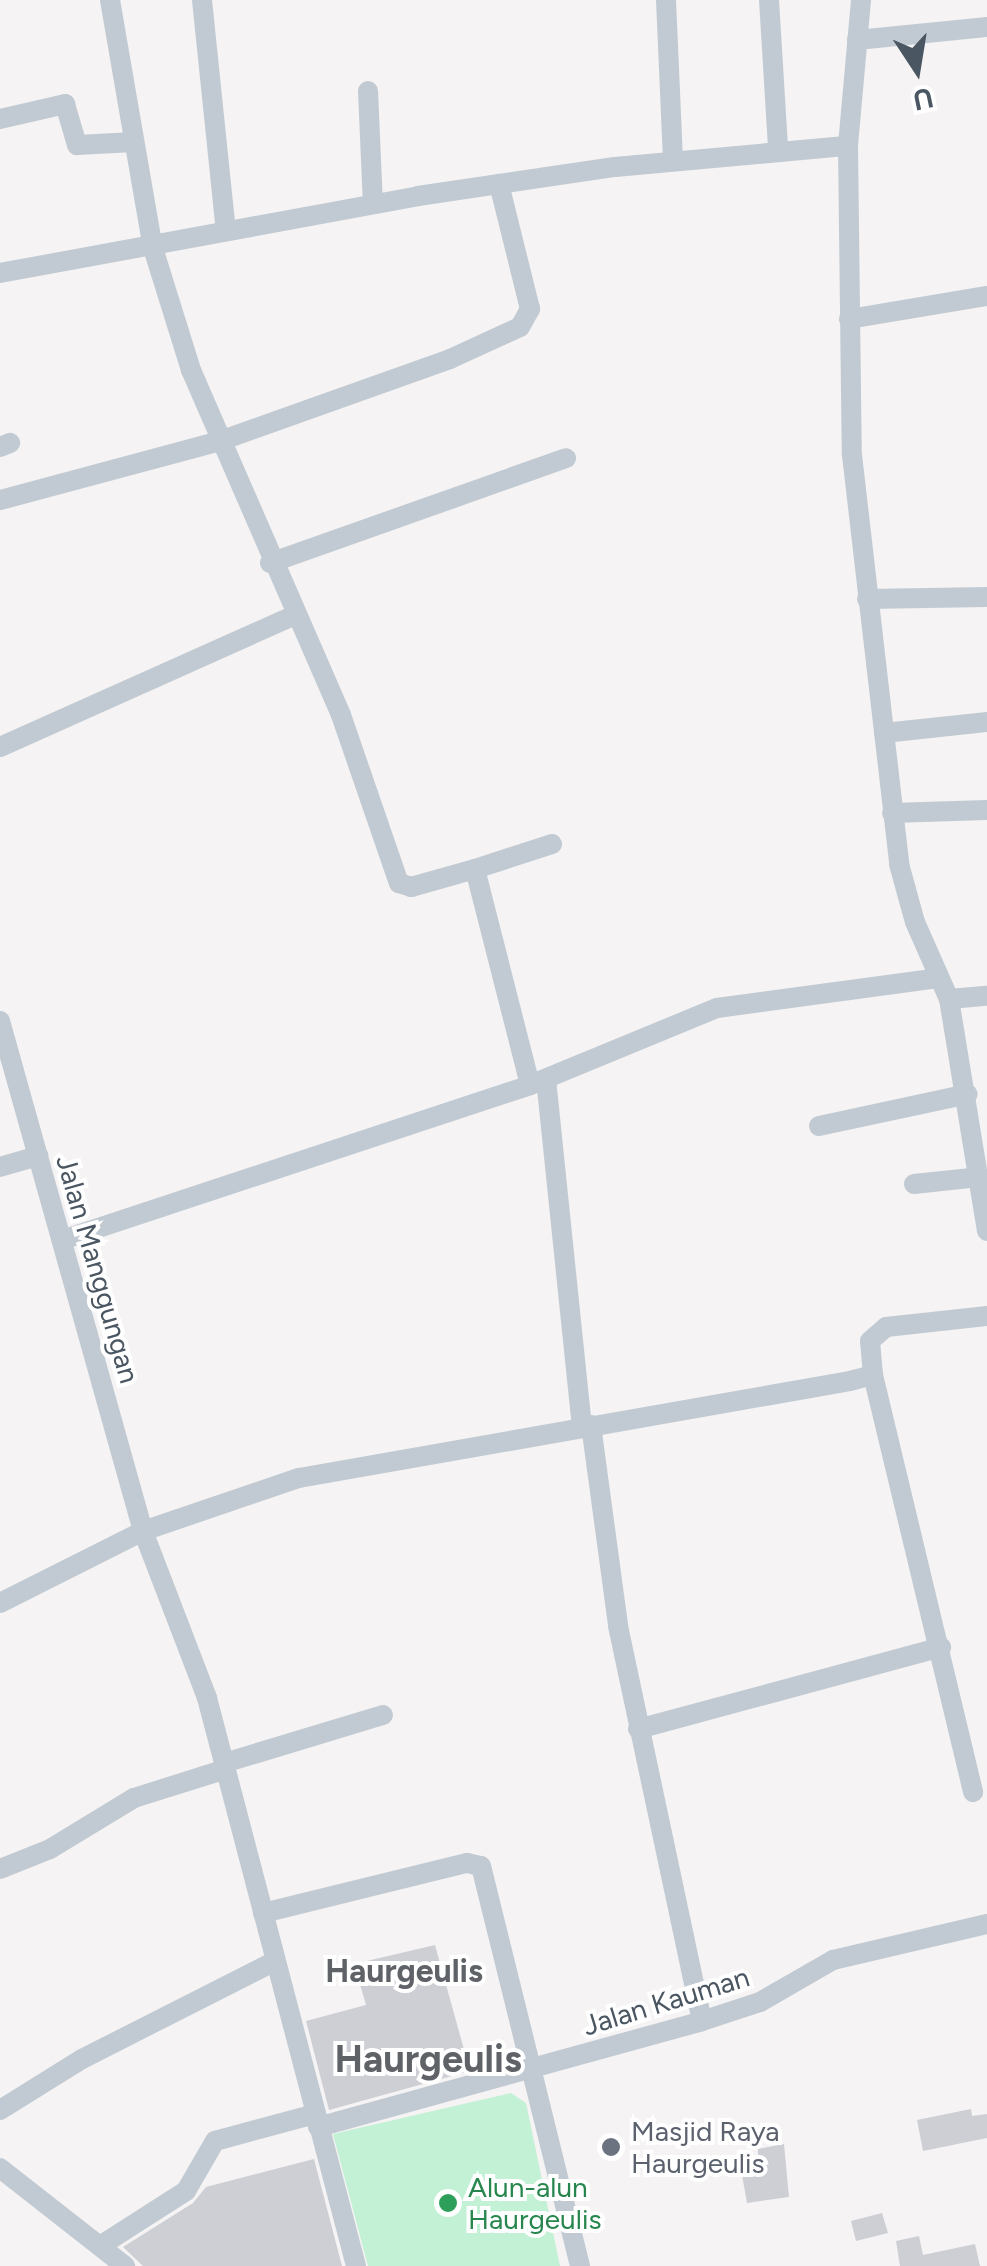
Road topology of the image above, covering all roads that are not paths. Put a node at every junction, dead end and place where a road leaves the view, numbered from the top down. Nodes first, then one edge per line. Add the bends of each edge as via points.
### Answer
1 (110, 0) edge
2 (202, 0) edge
3 (666, 0) edge
4 (769, 0) edge
5 (860, 0) edge
6 (987, 27) edge
7 (857, 40) junction
8 (368, 91) dead end
9 (0, 119) edge
10 (134, 142) junction
11 (848, 146) junction
12 (778, 149) junction
13 (672, 161) junction
14 (500, 184) junction
15 (373, 204) junction
16 (226, 231) junction
17 (153, 248) junction
18 (0, 273) edge
19 (987, 296) edge
20 (849, 319) junction
21 (220, 441) junction
22 (566, 458) dead end
23 (0, 500) edge
24 (270, 562) junction
25 (987, 597) edge
26 (868, 599) junction
27 (295, 616) junction
28 (987, 722) edge
29 (884, 732) junction
30 (0, 747) edge
31 (987, 810) edge
32 (892, 814) junction
33 (552, 844) dead end
34 (475, 869) junction
35 (938, 978) junction
36 (987, 996) edge
37 (949, 998) junction
38 (0, 1021) edge
39 (538, 1082) junction
40 (968, 1094) junction
41 (819, 1126) dead end
42 (38, 1156) junction
43 (0, 1168) edge
44 (979, 1177) junction
45 (914, 1184) dead end
46 (987, 1231) edge
47 (62, 1240) junction
48 (987, 1316) edge
49 (874, 1375) junction
50 (586, 1426) junction
51 (144, 1531) junction
52 (0, 1603) edge
53 (941, 1648) junction
54 (383, 1714) dead end
55 (638, 1729) junction
56 (225, 1766) junction
57 (973, 1792) dead end
58 (0, 1869) edge
59 (263, 1913) junction
60 (987, 1924) edge
61 (275, 1961) junction
62 (702, 2021) junction
63 (529, 2072) junction
64 (0, 2110) edge
65 (316, 2120) junction
66 (5, 2180) edge
67 (100, 2246) junction
68 (125, 2266) edge
69 (356, 2266) edge
70 (580, 2266) edge

1 - 10 street
2 - 16 street
3 - 13 street
4 - 12 street
5 - 7 street
6 - 7 street
7 - 11 street
8 - 15 street
9 - 10 street via 65,104 77,146
10 - 17 street
11 - 12 street
11 - 20 street
12 - 13 street
13 - 14 street
14 - 15 street
14 - 21 street via 530,309 526,322 450,360
15 - 16 street
16 - 17 street
17 - 18 street
17 - 21 street
19 - 20 street
20 - 26 street via 852,456
21 - 23 street
21 - 24 street
22 - 24 street
24 - 27 street
25 - 26 street
26 - 29 street
27 - 30 street
27 - 34 street via 340,715 399,883 411,887
28 - 29 street
29 - 32 street
31 - 32 street
32 - 35 street via 906,896
33 - 34 street
34 - 39 street
35 - 37 street
35 - 39 street via 742,1001
36 - 37 street
37 - 40 street
38 - 42 street, Jalan Manggungan
39 - 47 street
39 - 50 street
40 - 41 street
40 - 44 street
42 - 43 street
42 - 47 street, Jalan Manggungan
44 - 45 street
44 - 46 street
47 - 51 street, Jalan Manggungan
48 - 49 street via 886,1327 870,1341
49 - 50 street
49 - 53 street
50 - 51 street via 325,1470
50 - 55 street
51 - 52 street
51 - 56 street, Jalan Manggungan via 190,1647
53 - 55 street
53 - 57 street
54 - 56 street
55 - 62 street
56 - 58 street via 134,1798 50,1849
56 - 59 street, Jalan Manggungan
59 - 61 street, Jalan Manggungan
59 - 63 street via 467,1863 481,1866
60 - 62 street, Jalan Kauman via 833,1960 760,2002
61 - 64 street via 82,2059
61 - 65 street, Jalan Manggungan
62 - 63 street, Jalan Kauman
63 - 65 street, Jalan Kauman
63 - 70 street
65 - 67 street, Jalan Kauman via 215,2141 186,2191
65 - 69 street, Jalan Manggungan
66 - 67 street
67 - 68 street

